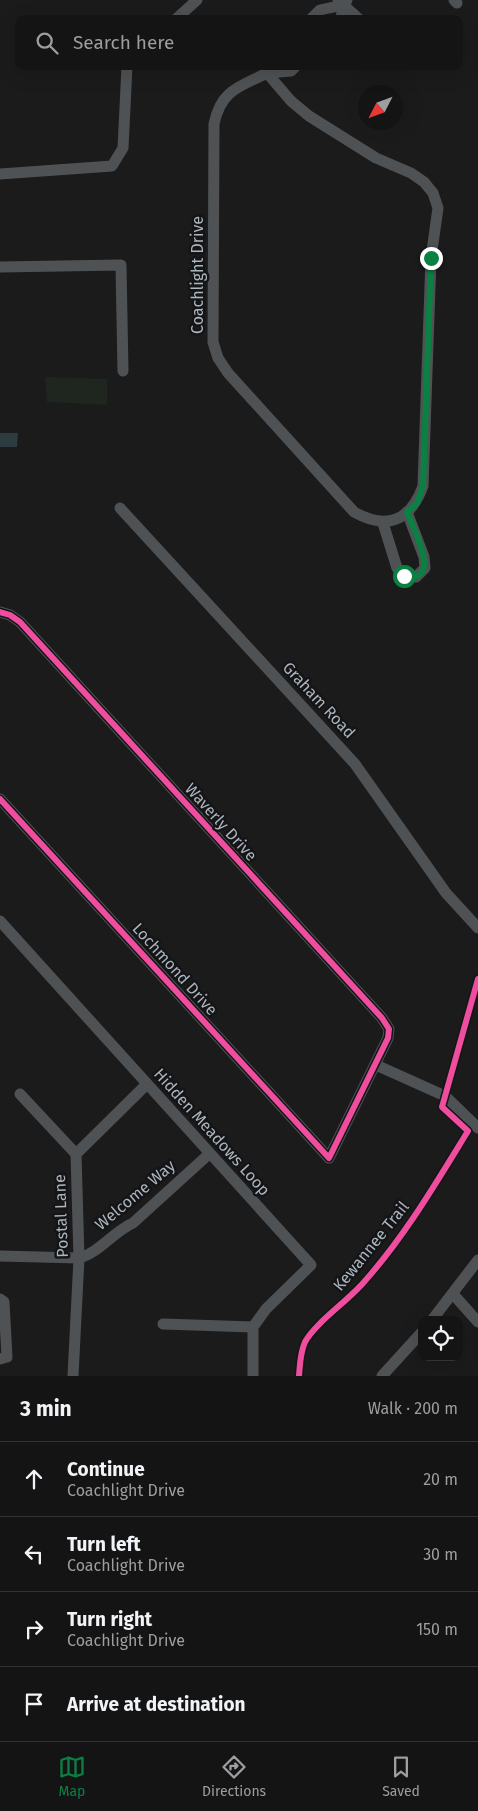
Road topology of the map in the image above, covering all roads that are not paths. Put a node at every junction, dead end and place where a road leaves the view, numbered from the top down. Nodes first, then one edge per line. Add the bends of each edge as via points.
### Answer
1 (197, 1) edge
2 (343, 2) edge
3 (181, 15) edge
4 (315, 15) edge
5 (341, 15) edge
6 (355, 15) edge
7 (127, 70) edge
8 (268, 70) edge
9 (292, 70) edge
10 (0, 174) edge
11 (0, 267) edge
12 (123, 371) dead end
13 (120, 508) dead end
14 (407, 512) junction
15 (382, 523) junction
16 (1, 612) edge
17 (0, 799) edge
18 (0, 921) edge
19 (478, 928) edge
20 (376, 1065) junction
21 (147, 1084) junction
22 (20, 1094) dead end
23 (478, 1128) edge
24 (76, 1154) junction
25 (209, 1154) junction
26 (329, 1158) joint
27 (0, 1256) edge
28 (79, 1258) junction
29 (478, 1260) edge
30 (453, 1294) junction
31 (0, 1298) edge
32 (435, 1316) edge
33 (478, 1322) edge
34 (163, 1324) dead end
35 (253, 1327) junction
36 (418, 1336) edge
37 (0, 1359) edge
38 (73, 1376) edge
39 (253, 1376) edge
40 (382, 1376) edge

1 - 3 street
2 - 4 street
2 - 5 street
2 - 6 street
7 - 10 street via 123,148 112,166
8 - 9 street, Coachlight Drive
8 - 14 street via 291,101 309,116 376,158 424,182 438,208 431,258 423,486 417,503
8 - 15 street, Coachlight Drive via 221,100 214,124 213,342 228,373 354,512
11 - 12 street via 121,265
13 - 19 street, Graham Road via 355,764 446,893
14 - 15 street
14 - 15 street via 424,557 425,568 416,577 401,574
16 - 20 street, Waverly Drive via 20,622 382,1018 389,1029 388,1038
17 - 26 street, Lochmond Drive
18 - 21 street, Hidden Meadows Loop
20 - 23 street via 445,1096
20 - 26 street, Waverly Drive
21 - 24 street, Postal Lane
21 - 25 street, Hidden Meadows Loop
22 - 24 street
24 - 28 street, Postal Lane
25 - 28 street, Welcome Way via 133,1223 120,1228 88,1256
25 - 35 street, Hidden Meadows Loop via 311,1265 266,1309
27 - 28 street
28 - 38 street, Postal Lane
29 - 30 street
30 - 32 street
30 - 33 street
31 - 37 street via 4,1302 7,1357
34 - 35 street
35 - 39 street
36 - 40 street

